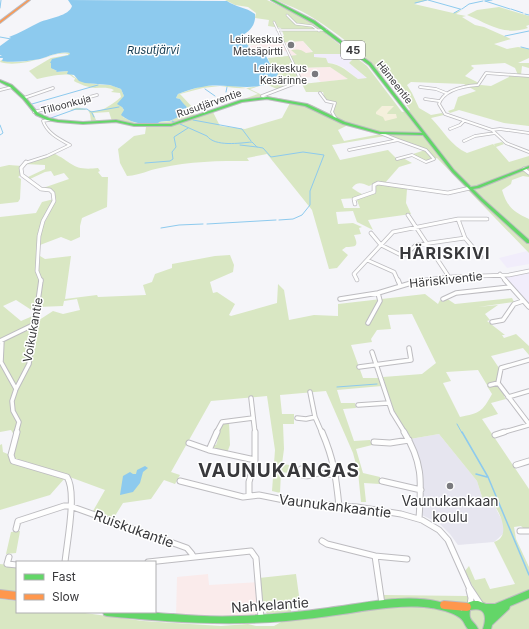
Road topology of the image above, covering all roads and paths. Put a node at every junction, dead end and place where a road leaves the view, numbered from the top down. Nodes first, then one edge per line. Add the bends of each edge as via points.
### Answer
1 (29, 0) edge
2 (272, 0) edge
3 (287, 14) dead end
4 (0, 22) edge
5 (274, 22) dead end
6 (277, 30) junction
7 (326, 30) junction
8 (319, 31) junction
9 (529, 76) edge
10 (0, 81) edge
11 (12, 87) junction
12 (420, 87) dead end
13 (53, 88) dead end
14 (0, 90) edge
15 (320, 93) dead end
16 (446, 93) junction
17 (97, 95) dead end
18 (24, 98) junction
19 (267, 98) junction
20 (425, 99) dead end
21 (439, 101) junction
22 (34, 112) junction
23 (46, 119) junction
24 (336, 119) junction
25 (464, 121) junction
26 (450, 129) dead end
27 (492, 130) junction
28 (380, 133) junction
29 (423, 133) junction
30 (495, 133) junction
31 (529, 133) edge
32 (398, 140) junction
33 (464, 141) dead end
34 (349, 150) dead end
35 (529, 152) edge
36 (396, 160) dead end
37 (527, 170) edge
38 (471, 188) junction
39 (355, 204) dead end
40 (408, 215) dead end
41 (458, 219) junction
42 (487, 219) dead end
43 (416, 227) junction
44 (371, 233) dead end
45 (465, 238) junction
46 (426, 243) junction
47 (529, 244) edge
48 (381, 245) junction
49 (481, 257) dead end
50 (367, 260) junction
51 (529, 271) edge
52 (500, 274) junction
53 (449, 277) junction
54 (357, 280) dead end
55 (400, 285) junction
56 (511, 287) junction
57 (378, 292) junction
58 (340, 299) dead end
59 (443, 299) dead end
60 (523, 301) junction
61 (529, 307) edge
62 (492, 322) dead end
63 (368, 323) dead end
64 (35, 324) junction
65 (1, 341) edge
66 (409, 348) dead end
67 (372, 352) dead end
68 (529, 360) edge
69 (377, 365) junction
70 (359, 367) dead end
71 (498, 383) junction
72 (490, 385) dead end
73 (16, 389) junction
74 (529, 391) edge
75 (310, 392) dead end
76 (508, 397) junction
77 (251, 398) dead end
78 (388, 402) junction
79 (358, 405) dead end
80 (314, 417) junction
81 (253, 418) junction
82 (297, 418) dead end
83 (529, 425) edge
84 (495, 435) dead end
85 (409, 440) junction
86 (374, 442) dead end
87 (189, 444) dead end
88 (209, 450) junction
89 (255, 460) junction
90 (529, 461) edge
91 (516, 466) dead end
92 (318, 474) dead end
93 (336, 475) junction
94 (180, 481) dead end
95 (382, 481) dead end
96 (421, 490) junction
97 (250, 496) junction
98 (70, 506) junction
99 (338, 506) junction
100 (419, 519) junction
101 (16, 529) dead end
102 (520, 531) dead end
103 (529, 531) edge
104 (322, 541) dead end
105 (375, 556) junction
106 (8, 557) dead end
107 (192, 557) junction
108 (407, 559) dead end
109 (65, 561) edge
110 (156, 561) edge
111 (16, 565) edge
112 (469, 587) junction
113 (0, 594) edge
114 (529, 594) edge
115 (16, 596) edge
116 (512, 600) junction
117 (382, 604) junction
118 (433, 604) junction
119 (469, 606) junction
120 (482, 607) junction
121 (117, 613) edge
122 (261, 619) junction
123 (466, 620) junction
124 (490, 622) junction
125 (467, 629) edge
126 (474, 629) edge
127 (487, 629) edge

1 - 4 main road
2 - 7 main road, Hämeentie / 45 via 307,17
3 - 8 street via 296,24 312,26
5 - 6 street
6 - 8 street
6 - 19 street via 301,80 262,96
7 - 8 street
7 - 29 main road, Hämeentie / 45 via 370,64
9 - 16 street via 486,73 478,85
10 - 11 main road, Rusutjärventie
11 - 14 street
11 - 18 main road, Rusutjärventie
12 - 16 street
13 - 18 street
15 - 24 street via 324,100 335,103 332,112
16 - 21 street
17 - 22 street, Tilloonkuja
18 - 22 main road, Rusutjärventie
19 - 23 main road, Rusutjärventie via 242,101 172,125 134,125 116,121 83,123
19 - 24 main road, Rusutjärventie via 306,105
20 - 21 street
21 - 25 street via 444,112
22 - 23 main road, Rusutjärventie
23 - 64 street, Voikukantie via 42,123 51,133 70,145 26,162 21,168 22,175 41,188 54,193 54,201 40,228 37,271 41,286
24 - 28 main road, Rusutjärventie
25 - 26 street
25 - 27 street
27 - 30 street
27 - 31 street
28 - 29 main road, Rusutjärventie
28 - 32 street
29 - 38 main road, Hämeentie / 45 via 448,165
30 - 33 street via 475,136
30 - 35 street via 504,142
32 - 34 street
32 - 36 street via 426,150 434,159 426,162 412,154
37 - 38 main road
38 - 39 street via 448,193 378,183 374,185 374,192 354,200
38 - 47 main road, Hämeentie / 45
40 - 43 street
41 - 42 street
41 - 43 street
41 - 45 street
43 - 46 street
43 - 48 street via 393,232
44 - 48 street
45 - 46 street
45 - 49 street
46 - 48 street via 416,244 402,255
46 - 53 street
48 - 50 street
50 - 54 street via 354,274
50 - 55 street via 394,272
51 - 52 street, Häriskiventie
52 - 53 street, Häriskiventie
52 - 56 street
53 - 55 street, Häriskiventie
55 - 57 street, Häriskiventie
56 - 59 street via 458,293
56 - 60 street
57 - 58 street, Häriskiventie
57 - 63 street via 380,301
60 - 61 street
60 - 62 street via 514,304 503,320
64 - 65 street
64 - 73 street, Voikukantie via 29,364
65 - 73 street via 1,362
66 - 69 street via 410,360
67 - 69 street
68 - 71 street via 501,368
69 - 70 street
69 - 78 street
71 - 72 street
71 - 76 street
73 - 98 street, Voikukantie via 12,407 19,422 12,449 13,461 67,477 71,483
74 - 76 street
75 - 80 street
76 - 83 street
77 - 81 street
78 - 79 street
78 - 85 street
80 - 82 street
80 - 93 street via 331,453
81 - 88 street via 222,422
81 - 89 street
83 - 84 street
85 - 86 street
85 - 96 street via 420,468
87 - 88 street
88 - 89 street
89 - 97 street via 248,488
90 - 91 street
92 - 93 street
93 - 99 street
94 - 97 street, Vaunukankaantie via 236,496
95 - 96 street
96 - 100 street
97 - 99 street, Vaunukankaantie via 259,495 299,503
98 - 101 street via 18,521
98 - 107 street, Ruiskukantie via 186,548
98 - 109 street, Voikukantie
99 - 100 street, Vaunukankaantie via 380,510
100 - 112 street, Vaunukankaantie via 439,530 448,540
102 - 103 street
104 - 105 street
105 - 108 street
105 - 117 street
106 - 111 street via 7,564
107 - 110 street
107 - 122 street via 251,551 256,558
112 - 119 street, Vaunukankaantie via 472,598
112 - 120 street, Vaunukankaantie
113 - 115 main road
114 - 116 main road
116 - 120 main road via 495,608
116 - 124 main road
117 - 118 main road, Nahkelantie
117 - 122 main road, Nahkelantie via 326,613
118 - 119 main road, Nahkelantie
118 - 123 main road, Nahkelantie via 457,612
119 - 120 main road, Nahkelantie via 474,604
119 - 123 main road via 465,611
120 - 124 main road via 490,616
121 - 122 main road, Nahkelantie via 187,620
123 - 125 main road
123 - 126 main road, Nahkelantie
124 - 127 main road

